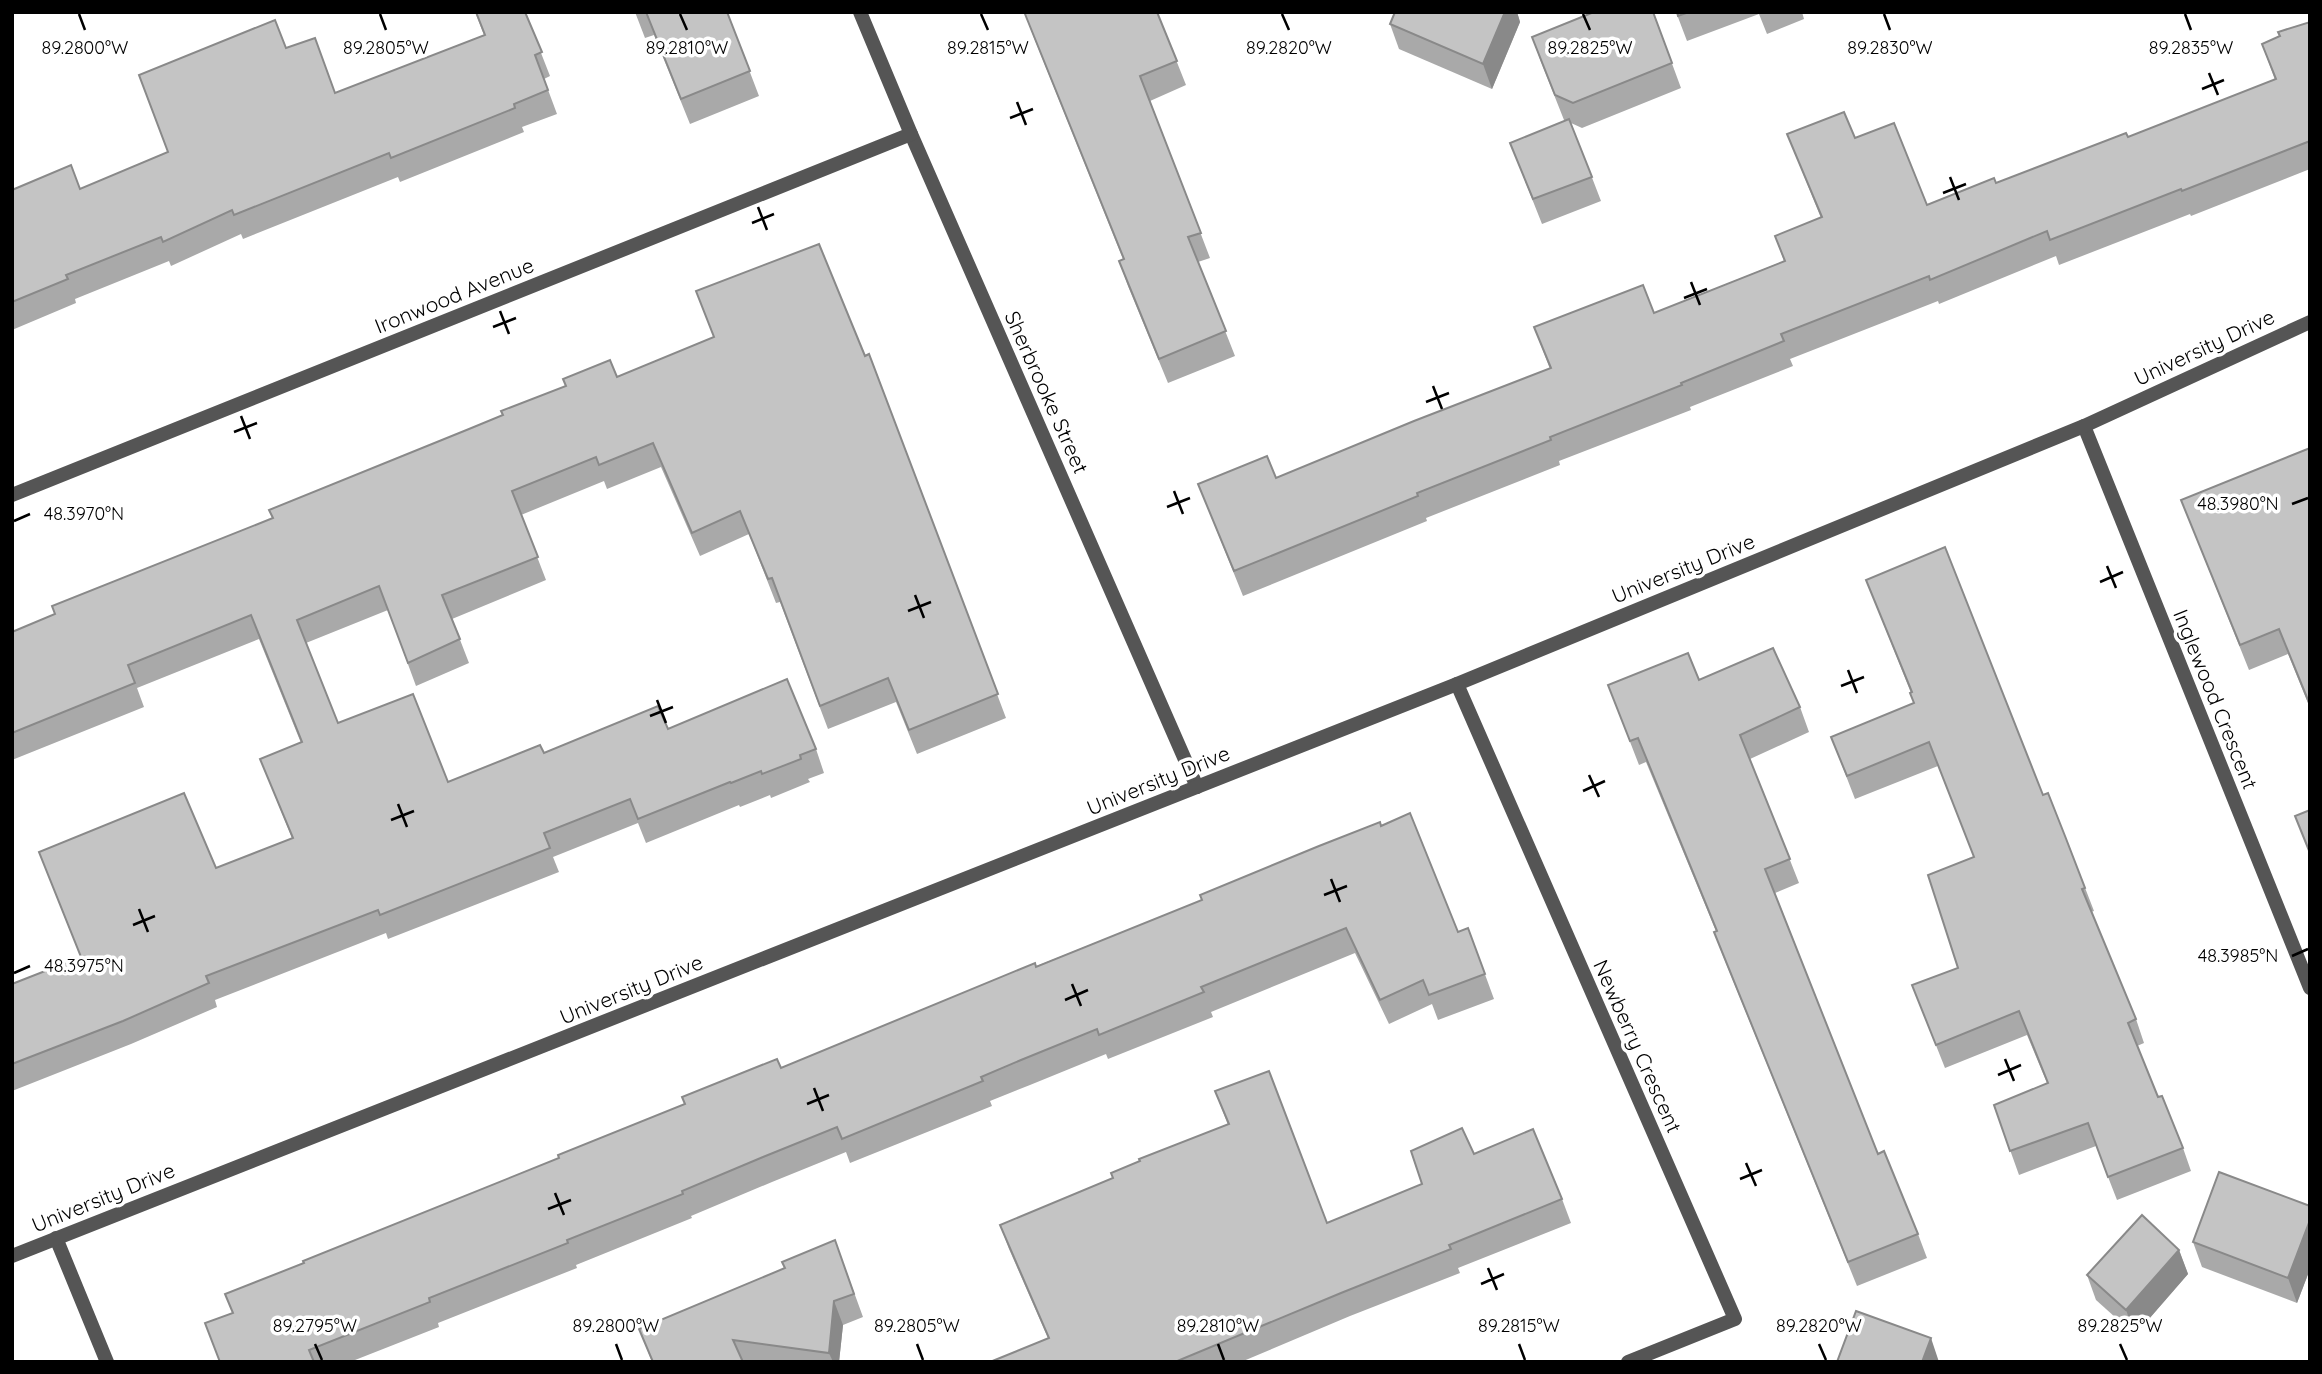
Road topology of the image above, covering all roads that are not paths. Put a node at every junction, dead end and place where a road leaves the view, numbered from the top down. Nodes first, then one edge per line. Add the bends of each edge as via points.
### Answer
1 (860, 12) edge
2 (911, 134) junction
3 (2310, 322) edge
4 (2084, 426) junction
5 (12, 495) edge
6 (1457, 684) junction
7 (1197, 787) junction
8 (2310, 988) edge
9 (56, 1238) junction
10 (12, 1256) edge
11 (107, 1362) edge
12 (1628, 1362) edge

1 - 2 street, Sherbrooke Street
2 - 5 street, Ironwood Avenue
2 - 7 street, Sherbrooke Street
3 - 4 street, University Drive
4 - 6 street, University Drive
4 - 8 street, Inglewood Crescent
6 - 7 street, University Drive
6 - 12 street, Newberry Crescent via 1735,1319
7 - 9 street, University Drive
9 - 10 street, University Drive
9 - 11 street

